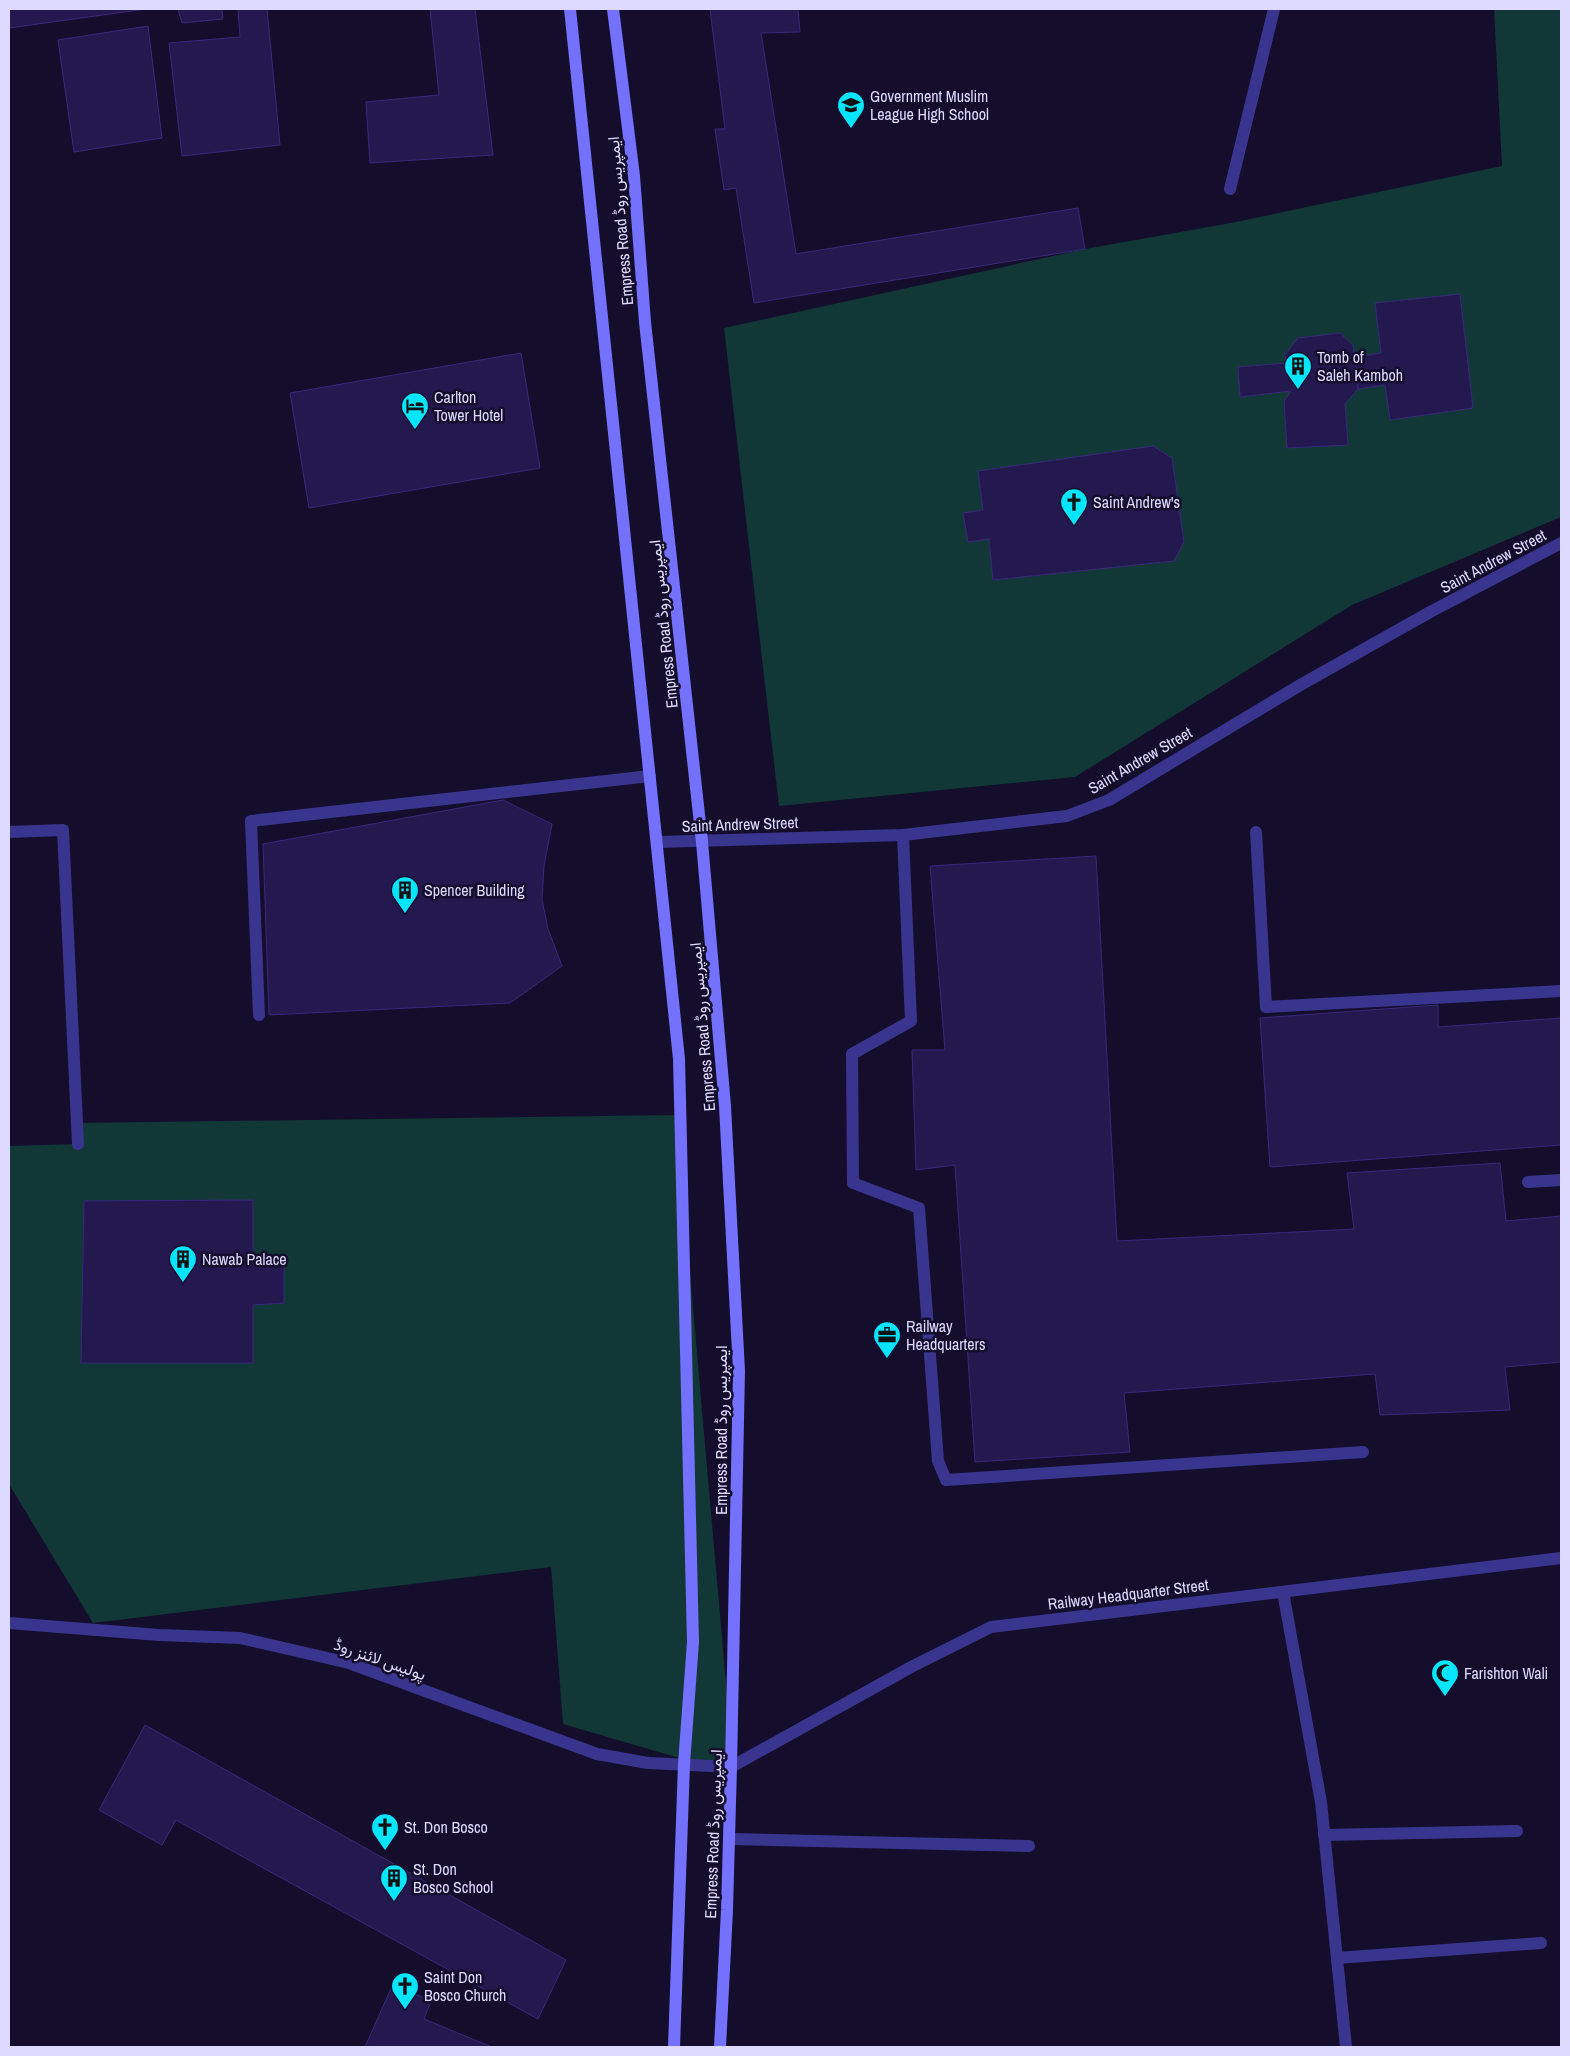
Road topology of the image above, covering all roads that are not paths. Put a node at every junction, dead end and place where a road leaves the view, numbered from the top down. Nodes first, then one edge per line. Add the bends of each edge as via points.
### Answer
1 (570, 9) edge
2 (613, 9) edge
3 (1274, 9) edge
4 (1230, 189) dead end
5 (1561, 543) edge
6 (650, 776) junction
7 (9, 832) edge
8 (1256, 832) dead end
9 (903, 835) junction
10 (656, 842) junction
11 (702, 842) junction
12 (1561, 991) edge
13 (259, 1015) dead end
14 (78, 1144) dead end
15 (1561, 1180) edge
16 (1528, 1182) dead end
17 (1363, 1452) dead end
18 (1561, 1558) edge
19 (1283, 1592) junction
20 (9, 1623) edge
21 (684, 1764) junction
22 (731, 1767) junction
23 (1517, 1831) dead end
24 (1324, 1835) junction
25 (729, 1839) junction
26 (1029, 1846) dead end
27 (1541, 1943) dead end
28 (1337, 1958) junction
29 (674, 2047) edge
30 (720, 2047) edge
31 (1346, 2047) edge

1 - 6 main road, Empress Road ایمپریس روڈ
2 - 11 main road, Empress Road ایمپریس روڈ via 634,176 646,322
3 - 4 street
5 - 9 street, Saint Andrew Street via 1302,684 1109,800 1067,816
6 - 10 main road, Empress Road ایمپریس روڈ
6 - 13 street via 251,821
7 - 14 street via 63,830
8 - 12 street via 1266,1007
9 - 11 street, Saint Andrew Street
9 - 17 street via 911,1021 852,1054 853,1183 919,1208 938,1460 946,1480
10 - 11 street, Saint Andrew Street
10 - 21 main road, Empress Road ایمپریس روڈ via 679,1059 693,1642
11 - 22 main road, Empress Road ایمپریس روڈ via 725,1106 739,1371
15 - 16 street
18 - 19 street, Railway Headquarter Street
19 - 22 street, Railway Headquarter Street via 991,1626
19 - 24 street via 1321,1802
20 - 21 street, پولیس لائنز روڈ via 240,1638 349,1663 597,1754 648,1763
21 - 22 street, پولیس لائنز روڈ
21 - 29 main road, Empress Road ایمپریس روڈ
22 - 25 main road, Empress Road ایمپریس روڈ
23 - 24 street
24 - 28 street
25 - 26 street
25 - 30 main road, Empress Road ایمپریس روڈ
27 - 28 street
28 - 31 street

